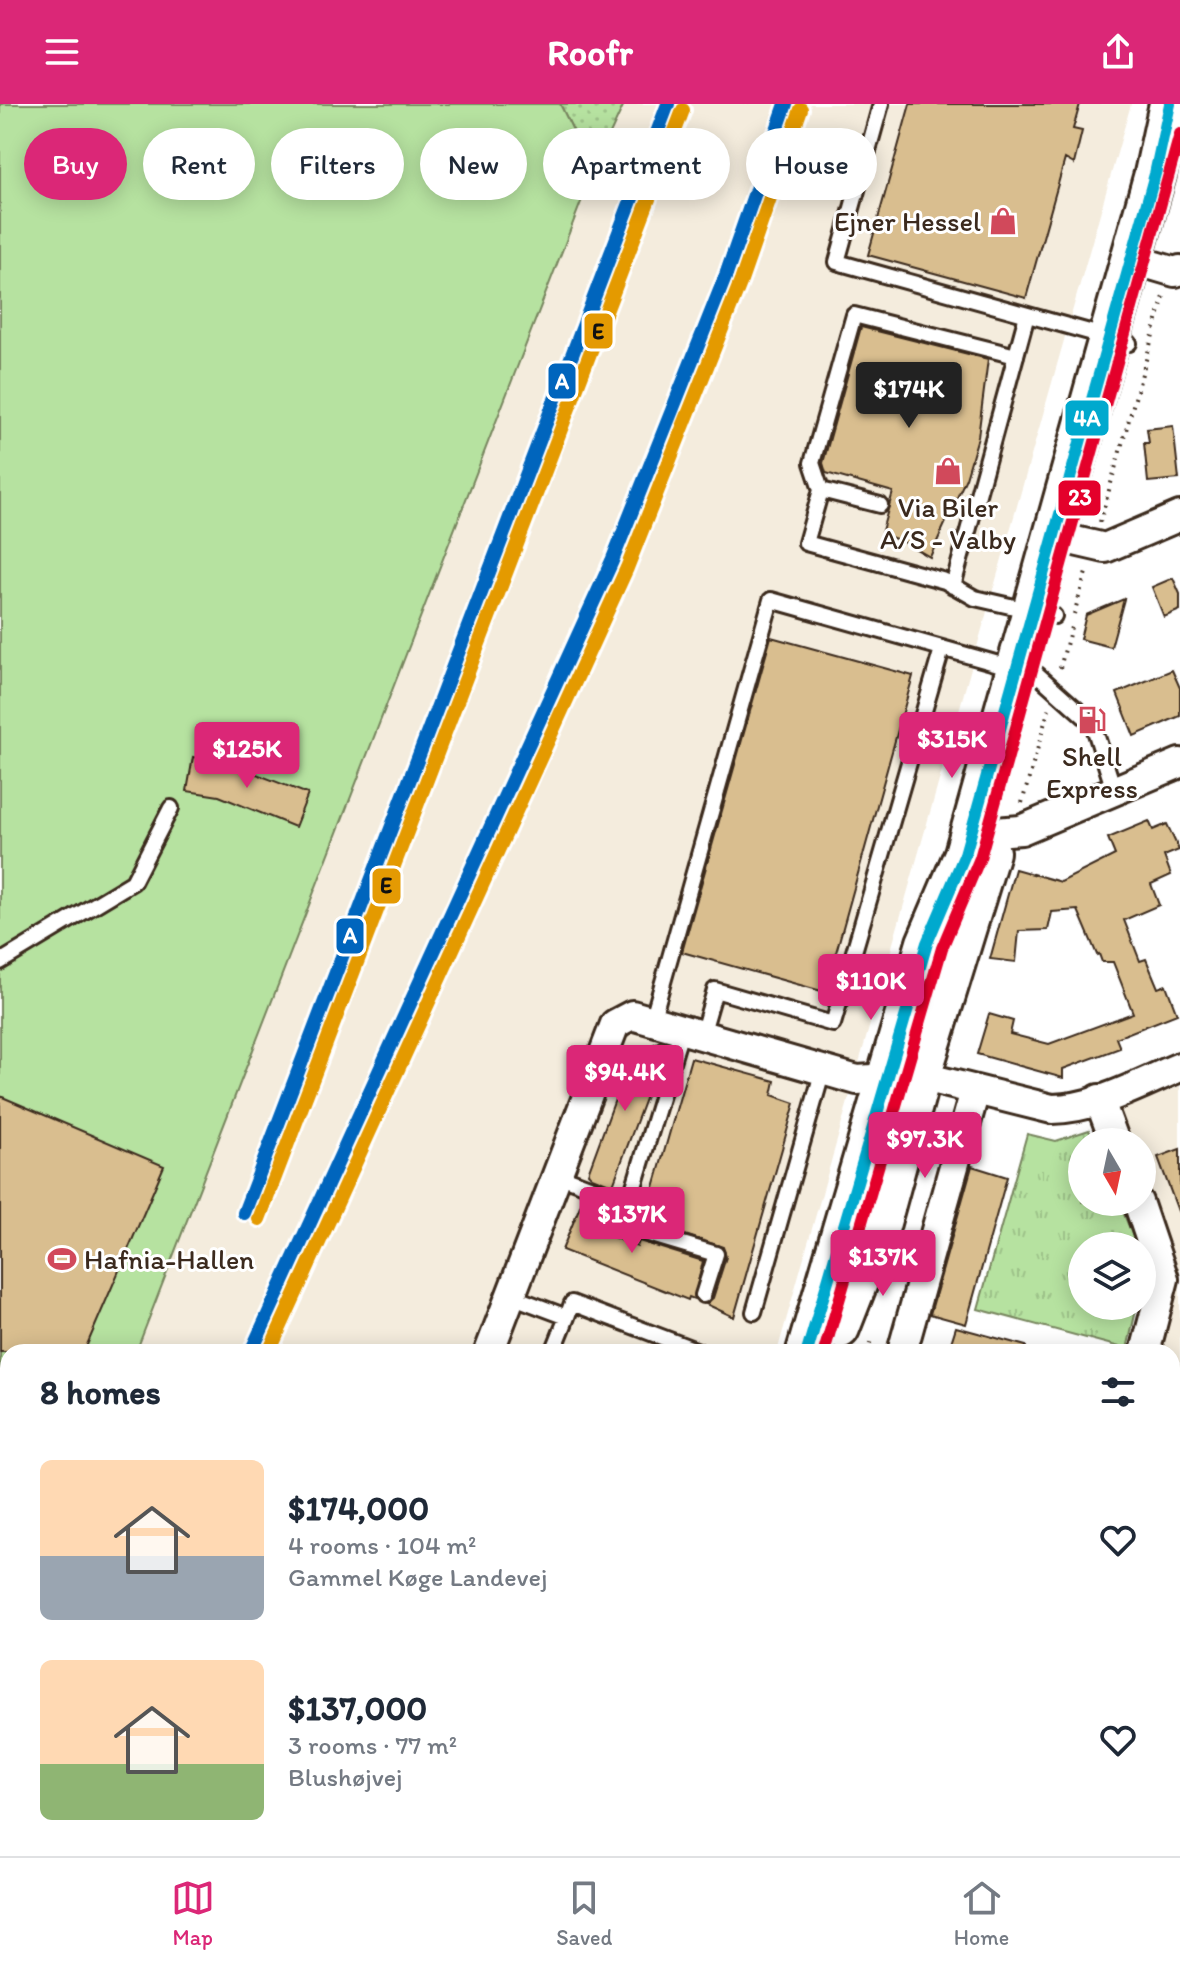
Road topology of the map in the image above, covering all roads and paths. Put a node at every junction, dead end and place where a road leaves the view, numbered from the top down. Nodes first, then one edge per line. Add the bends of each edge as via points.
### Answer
1 (881, 104) edge
2 (1170, 104) edge
3 (1180, 157) edge
4 (1158, 266) edge
5 (1027, 315) junction
6 (1119, 340) junction
7 (1016, 356) junction
8 (821, 490) junction
9 (880, 505) dead end
10 (1180, 516) edge
11 (1074, 541) junction
12 (953, 586) junction
13 (1043, 614) junction
14 (942, 649) junction
15 (1036, 678) junction
16 (1180, 763) edge
17 (1114, 790) junction
18 (171, 808) dead end
19 (994, 830) junction
20 (0, 962) edge
21 (652, 1021) junction
22 (692, 1032) junction
23 (1180, 1067) edge
24 (823, 1070) junction
25 (905, 1076) junction
26 (975, 1091) junction
27 (1099, 1099) junction
28 (1110, 1128) edge
29 (558, 1175) junction
30 (629, 1202) junction
31 (1143, 1216) edge
32 (703, 1295) dead end
33 (511, 1296) junction
34 (754, 1312) dead end
35 (567, 1317) junction
36 (872, 1337) dead end
37 (492, 1344) edge
38 (556, 1344) edge
39 (680, 1344) edge
40 (810, 1344) edge
41 (834, 1344) edge
42 (870, 1344) edge
43 (904, 1344) edge
44 (1147, 1344) edge

1 - 5 lane via 837,262
2 - 4 main road
3 - 4 main road
4 - 6 main road
4 - 11 path
5 - 6 lane
5 - 7 lane
6 - 11 main road
7 - 8 lane via 854,315 812,463
7 - 12 lane
8 - 9 lane
8 - 12 lane via 806,543
10 - 11 street via 1105,548
11 - 13 main road
11 - 15 path
12 - 13 lane via 975,598
13 - 15 main road
14 - 15 lane
14 - 21 lane via 771,600
14 - 22 lane via 833,1024 715,990
15 - 17 lane via 1093,724
15 - 19 main road
15 - 19 path
16 - 17 street
17 - 19 street
18 - 20 lane via 133,882
19 - 25 main road
21 - 22 street
21 - 29 street via 632,1015 615,1024
22 - 24 street
22 - 30 lane
23 - 27 street
24 - 25 street via 857,1080
24 - 34 lane
25 - 26 street
25 - 40 main road
25 - 41 main road via 879,1226
26 - 27 street via 1052,1109
26 - 43 street
27 - 28 street
29 - 30 lane
29 - 33 street
30 - 32 lane via 622,1226 716,1254
31 - 44 street via 1164,1279
33 - 35 lane
33 - 37 street
35 - 38 lane
35 - 39 lane via 572,1303
36 - 42 path

